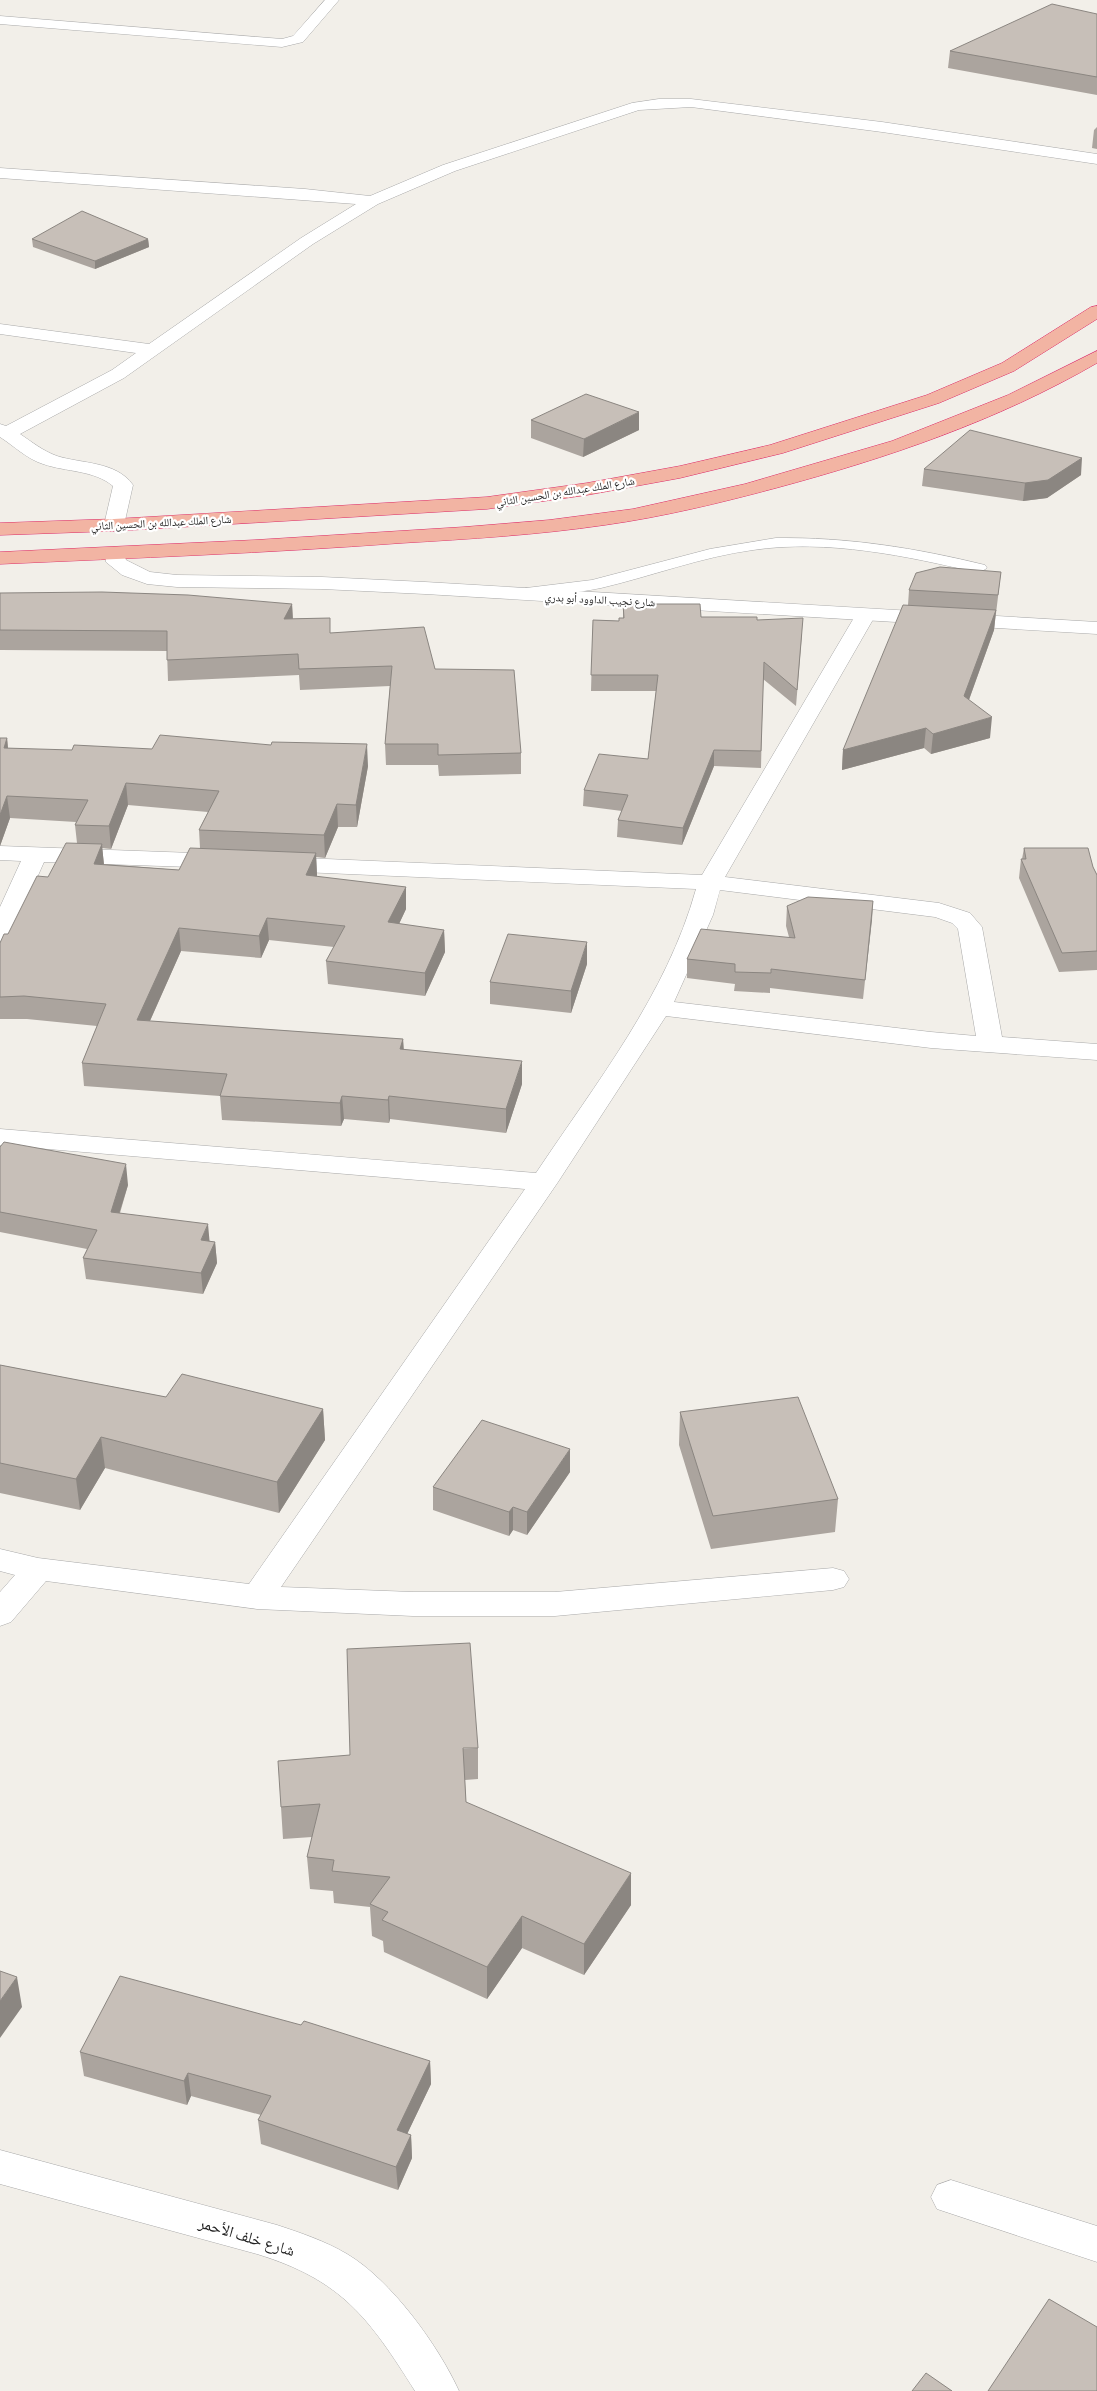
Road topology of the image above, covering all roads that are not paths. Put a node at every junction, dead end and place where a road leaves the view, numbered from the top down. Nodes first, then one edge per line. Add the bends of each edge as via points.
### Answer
1 (332, 0) edge
2 (0, 20) edge
3 (1097, 159) edge
4 (0, 173) edge
5 (372, 201) junction
6 (1097, 311) edge
7 (0, 329) edge
8 (151, 350) junction
9 (1097, 356) edge
10 (4, 432) edge
11 (114, 525) junction
12 (0, 529) edge
13 (115, 553) junction
14 (0, 558) edge
15 (979, 568) edge
16 (518, 594) junction
17 (865, 616) junction
18 (1097, 628) edge
19 (0, 853) edge
20 (35, 854) junction
21 (710, 882) junction
22 (0, 934) edge
23 (660, 1008) junction
24 (991, 1045) junction
25 (1097, 1052) edge
26 (0, 1137) edge
27 (544, 1182) junction
28 (0, 1560) edge
29 (38, 1569) junction
30 (833, 1579) dead end
31 (257, 1597) junction
32 (0, 1614) edge
33 (0, 2167) edge
34 (951, 2197) dead end
35 (1097, 2244) edge
36 (438, 2391) edge

1 - 2 street via 298,39 282,43
3 - 5 street via 882,127 691,103 660,103 637,106 449,168
4 - 5 street via 286,192
5 - 8 street via 307,241
6 - 11 highway, شارع الملك عبدالله بن الحسين الثاني via 1008,367 933,399 776,449 680,472 487,503
7 - 8 street
8 - 10 street via 118,374
9 - 13 highway via 1062,377 986,412 901,444 738,492 632,515 519,530 320,544
10 - 11 street via 43,457 116,478 122,485
11 - 12 highway, شارع الملك عبدالله بن الحسين الثاني
13 - 14 highway
13 - 16 street, شارع نجيب الداوود أبو بدري via 116,562 147,578 322,583
15 - 16 lane via 940,558 875,550 775,543 732,550 600,584
16 - 17 street, شارع نجيب الداوود أبو بدري
17 - 18 street, شارع نجيب الداوود أبو بدري
17 - 21 street
19 - 20 street
20 - 21 street
20 - 22 street
21 - 23 street via 701,915
21 - 24 street via 921,906 961,918 970,927
23 - 24 street
23 - 27 street
24 - 25 street
26 - 27 street
27 - 31 street
28 - 29 street
29 - 31 street
29 - 32 street
30 - 31 street via 555,1604 413,1604
33 - 36 street, شارع خلف الأحمر via 317,2258 350,2278 371,2298 406,2341
34 - 35 street

